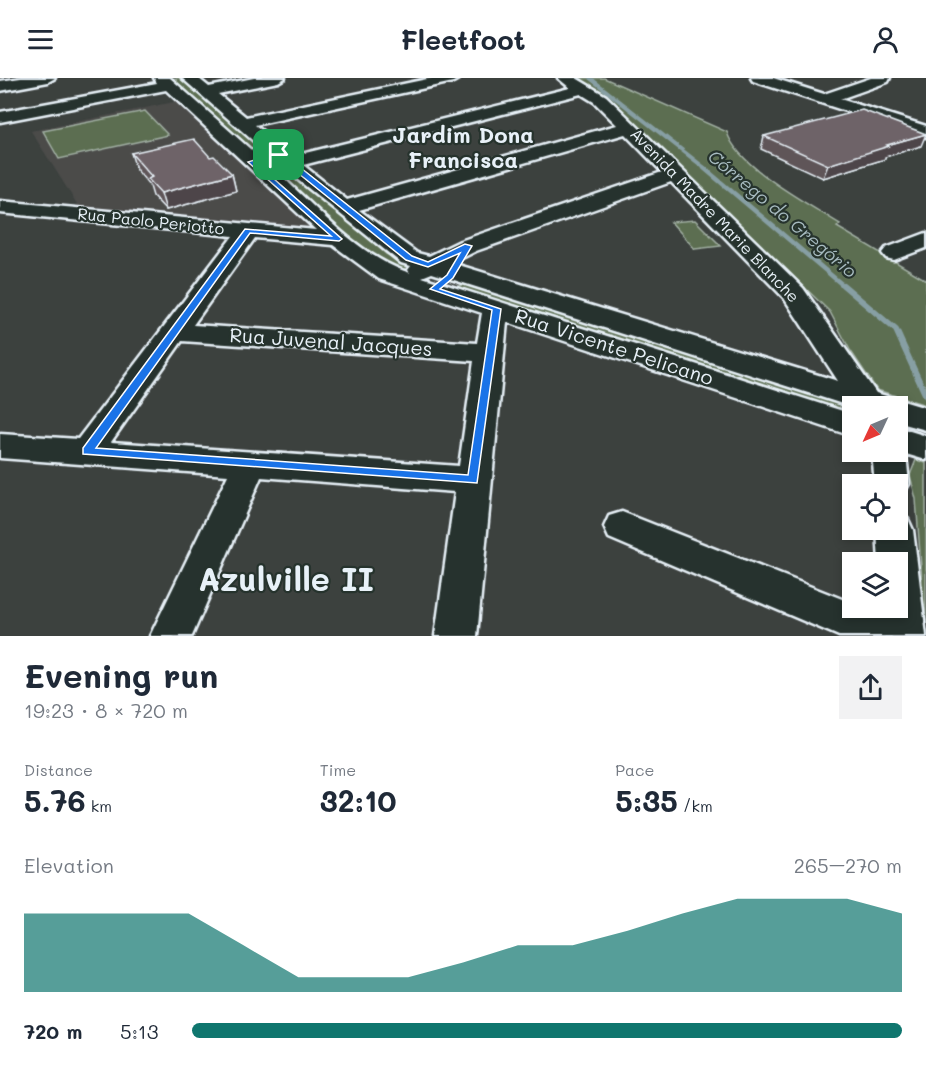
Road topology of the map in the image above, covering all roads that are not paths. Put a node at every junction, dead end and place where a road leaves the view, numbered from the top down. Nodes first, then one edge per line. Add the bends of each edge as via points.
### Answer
1 (48, 78) edge
2 (278, 78) edge
3 (453, 78) edge
4 (565, 78) edge
5 (758, 78) edge
6 (883, 79) edge
7 (181, 83) edge
8 (0, 86) edge
9 (841, 86) edge
10 (584, 89) junction
11 (825, 99) junction
12 (0, 117) edge
13 (242, 123) junction
14 (629, 127) junction
15 (926, 132) edge
16 (279, 162) junction
17 (674, 174) junction
18 (0, 207) edge
19 (344, 208) junction
20 (248, 231) junction
21 (339, 239) junction
22 (926, 240) edge
23 (468, 246) junction
24 (894, 253) dead end
25 (428, 265) junction
26 (453, 273) junction
27 (406, 280) junction
28 (434, 289) junction
29 (496, 309) junction
30 (174, 332) junction
31 (489, 352) junction
32 (858, 396) edge
33 (842, 402) edge
34 (842, 403) edge
35 (908, 414) edge
36 (926, 419) edge
37 (908, 442) edge
38 (0, 446) edge
39 (926, 448) edge
40 (87, 451) junction
41 (250, 464) junction
42 (473, 480) junction
43 (622, 527) dead end
44 (897, 540) edge
45 (171, 636) edge
46 (456, 636) edge
47 (886, 636) edge
48 (905, 636) edge

1 - 8 street
2 - 7 street
3 - 13 street
4 - 10 street, Avenida Madre Marie Blanche
5 - 11 street
6 - 9 street
7 - 12 street
7 - 13 street, Rua Vicente Pelicano
7 - 16 street, Rua Vicente Pelicano
9 - 11 street
10 - 14 street, Avenida Madre Marie Blanche
10 - 16 street
11 - 15 street
13 - 16 street, Rua Vicente Pelicano
14 - 17 street, Avenida Madre Marie Blanche
14 - 19 street
16 - 19 street, Rua Vicente Pelicano
16 - 21 street, Rua Vicente Pelicano
17 - 23 street
17 - 32 street, Avenida Madre Marie Blanche via 794,293
18 - 20 street, Rua Paolo Periotto
19 - 25 street, Rua Vicente Pelicano via 400,253
20 - 21 street, Rua Paolo Periotto
20 - 30 street
21 - 27 street, Rua Vicente Pelicano via 368,262
22 - 24 street
23 - 25 street
23 - 26 street
25 - 26 street, Rua Vicente Pelicano
25 - 27 street
26 - 28 street
26 - 33 street, Rua Vicente Pelicano
27 - 28 street, Rua Vicente Pelicano
28 - 29 street, Rua Vicente Pelicano
29 - 31 street
29 - 34 street, Rua Vicente Pelicano
30 - 31 street, Rua Juvenal Jacques
30 - 40 street
31 - 42 street
35 - 36 street
37 - 39 street
38 - 40 street
40 - 41 street
41 - 42 street
41 - 45 street
42 - 46 street
43 - 47 street
44 - 48 street

